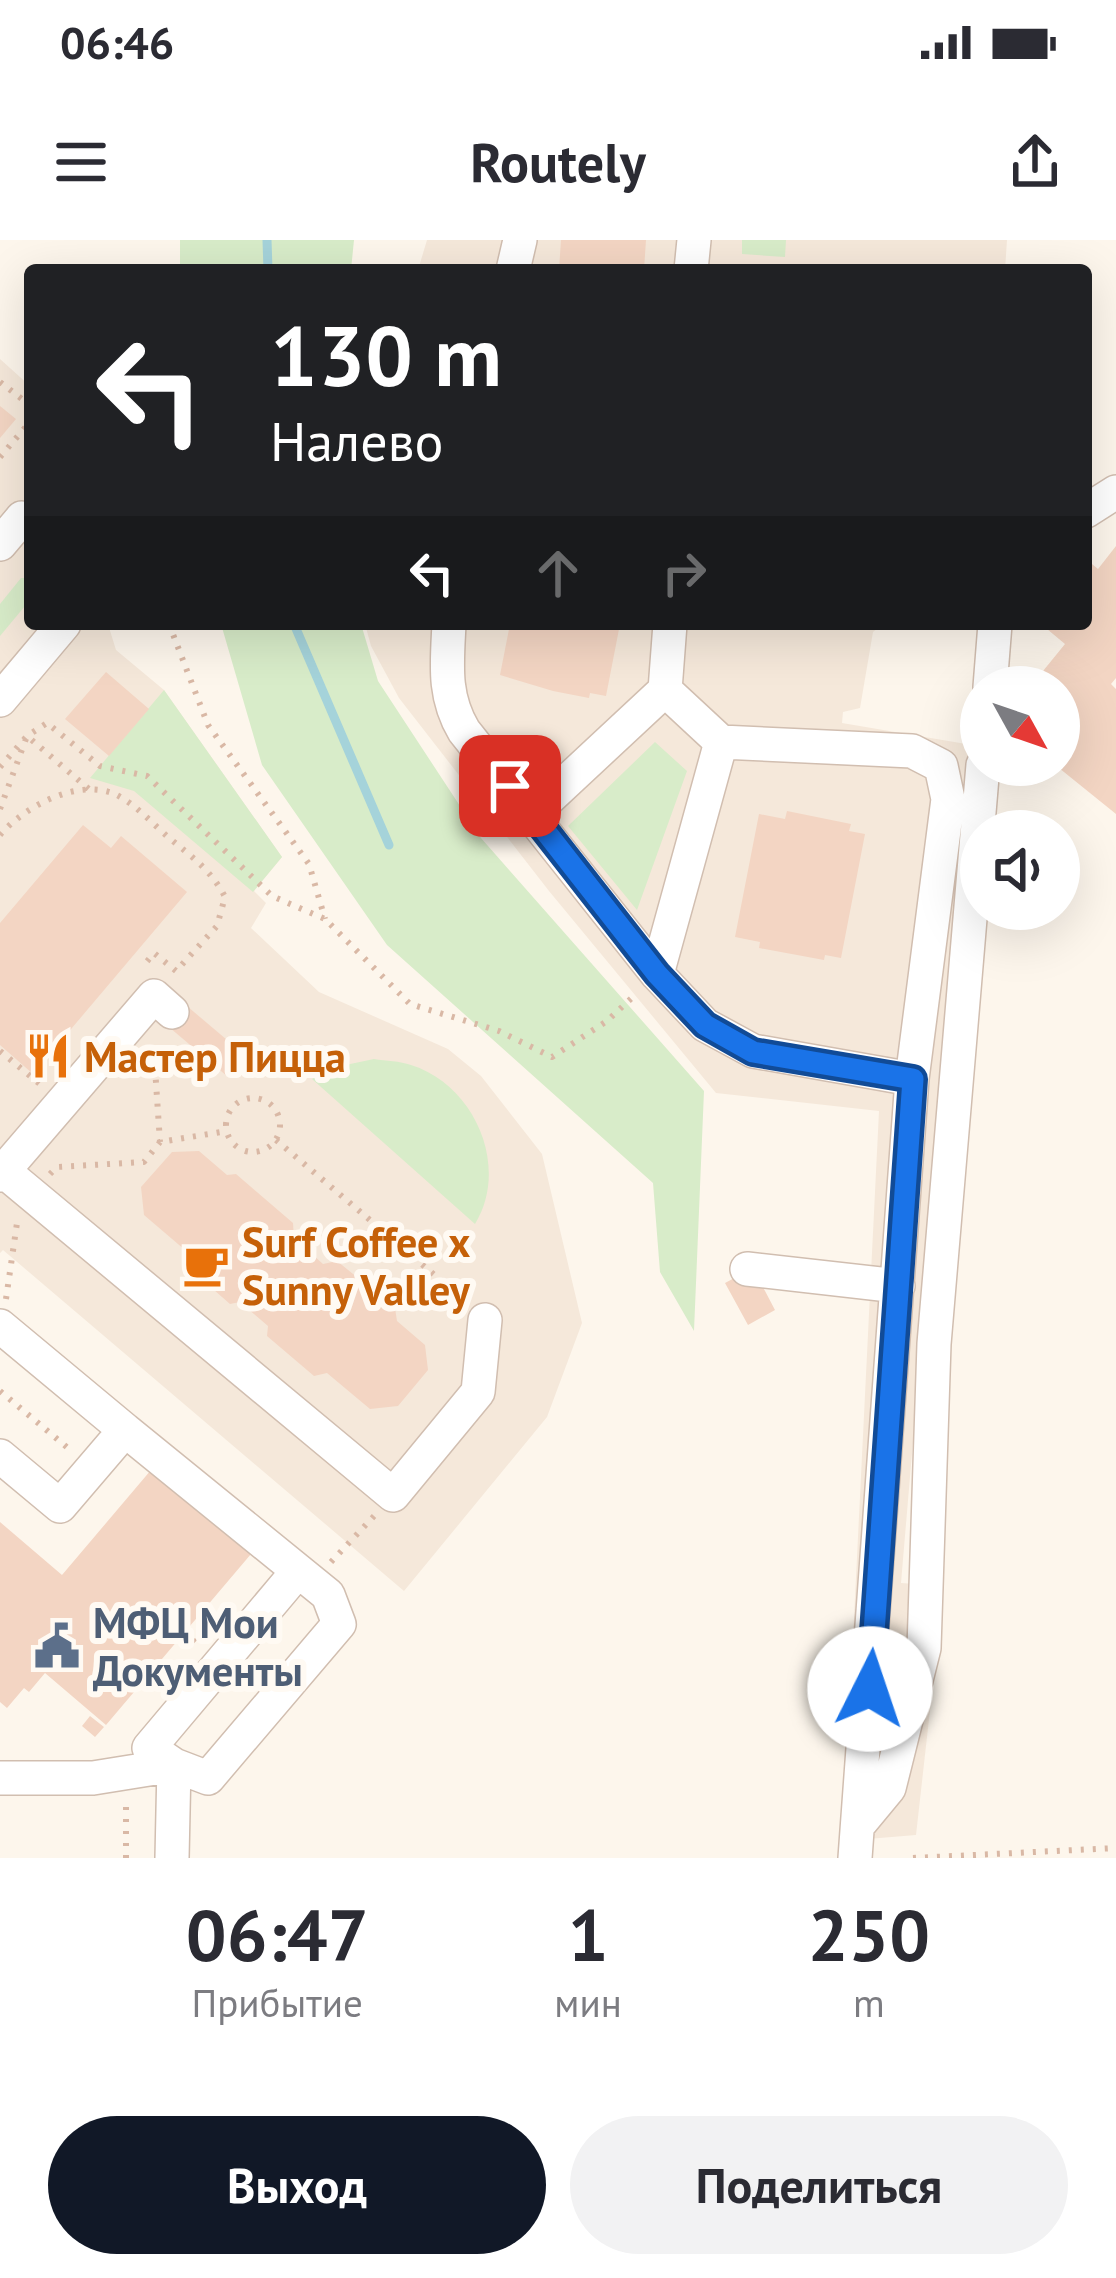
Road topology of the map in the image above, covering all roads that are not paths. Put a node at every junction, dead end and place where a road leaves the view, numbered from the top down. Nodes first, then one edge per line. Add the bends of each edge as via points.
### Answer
1 (24, 518) edge
2 (0, 544) edge
3 (59, 630) edge
4 (448, 630) edge
5 (669, 630) edge
6 (995, 630) edge
7 (992, 666) edge
8 (664, 690) junction
9 (0, 700) edge
10 (721, 742) junction
11 (981, 786) edge
12 (533, 813) junction
13 (657, 974) junction
14 (161, 986) road end
15 (913, 1079) junction
16 (8, 1177) edge
17 (747, 1269) dead end
18 (898, 1286) junction
19 (485, 1320) road end
20 (0, 1326) edge
21 (125, 1430) junction
22 (0, 1456) edge
23 (305, 1576) junction
24 (174, 1765) junction
25 (0, 1778) edge
26 (860, 1823) junction
27 (172, 1858) edge
28 (855, 1858) edge

1 - 2 street
3 - 9 street
4 - 12 street via 452,711
5 - 8 street
6 - 7 street
8 - 10 street
8 - 12 street
10 - 13 street
10 - 15 street via 912,751 941,766 948,799
11 - 26 street via 934,1344 924,1648 889,1788
12 - 13 street
13 - 15 street via 705,1025 753,1052
14 - 16 street
15 - 18 street
16 - 19 street via 393,1495 478,1393
17 - 18 street
18 - 26 street
20 - 21 street
21 - 22 street via 60,1506
21 - 23 street
23 - 24 street via 149,1748
23 - 24 street via 328,1595 340,1624 208,1778
24 - 25 street via 93,1778
24 - 27 street
26 - 28 street

